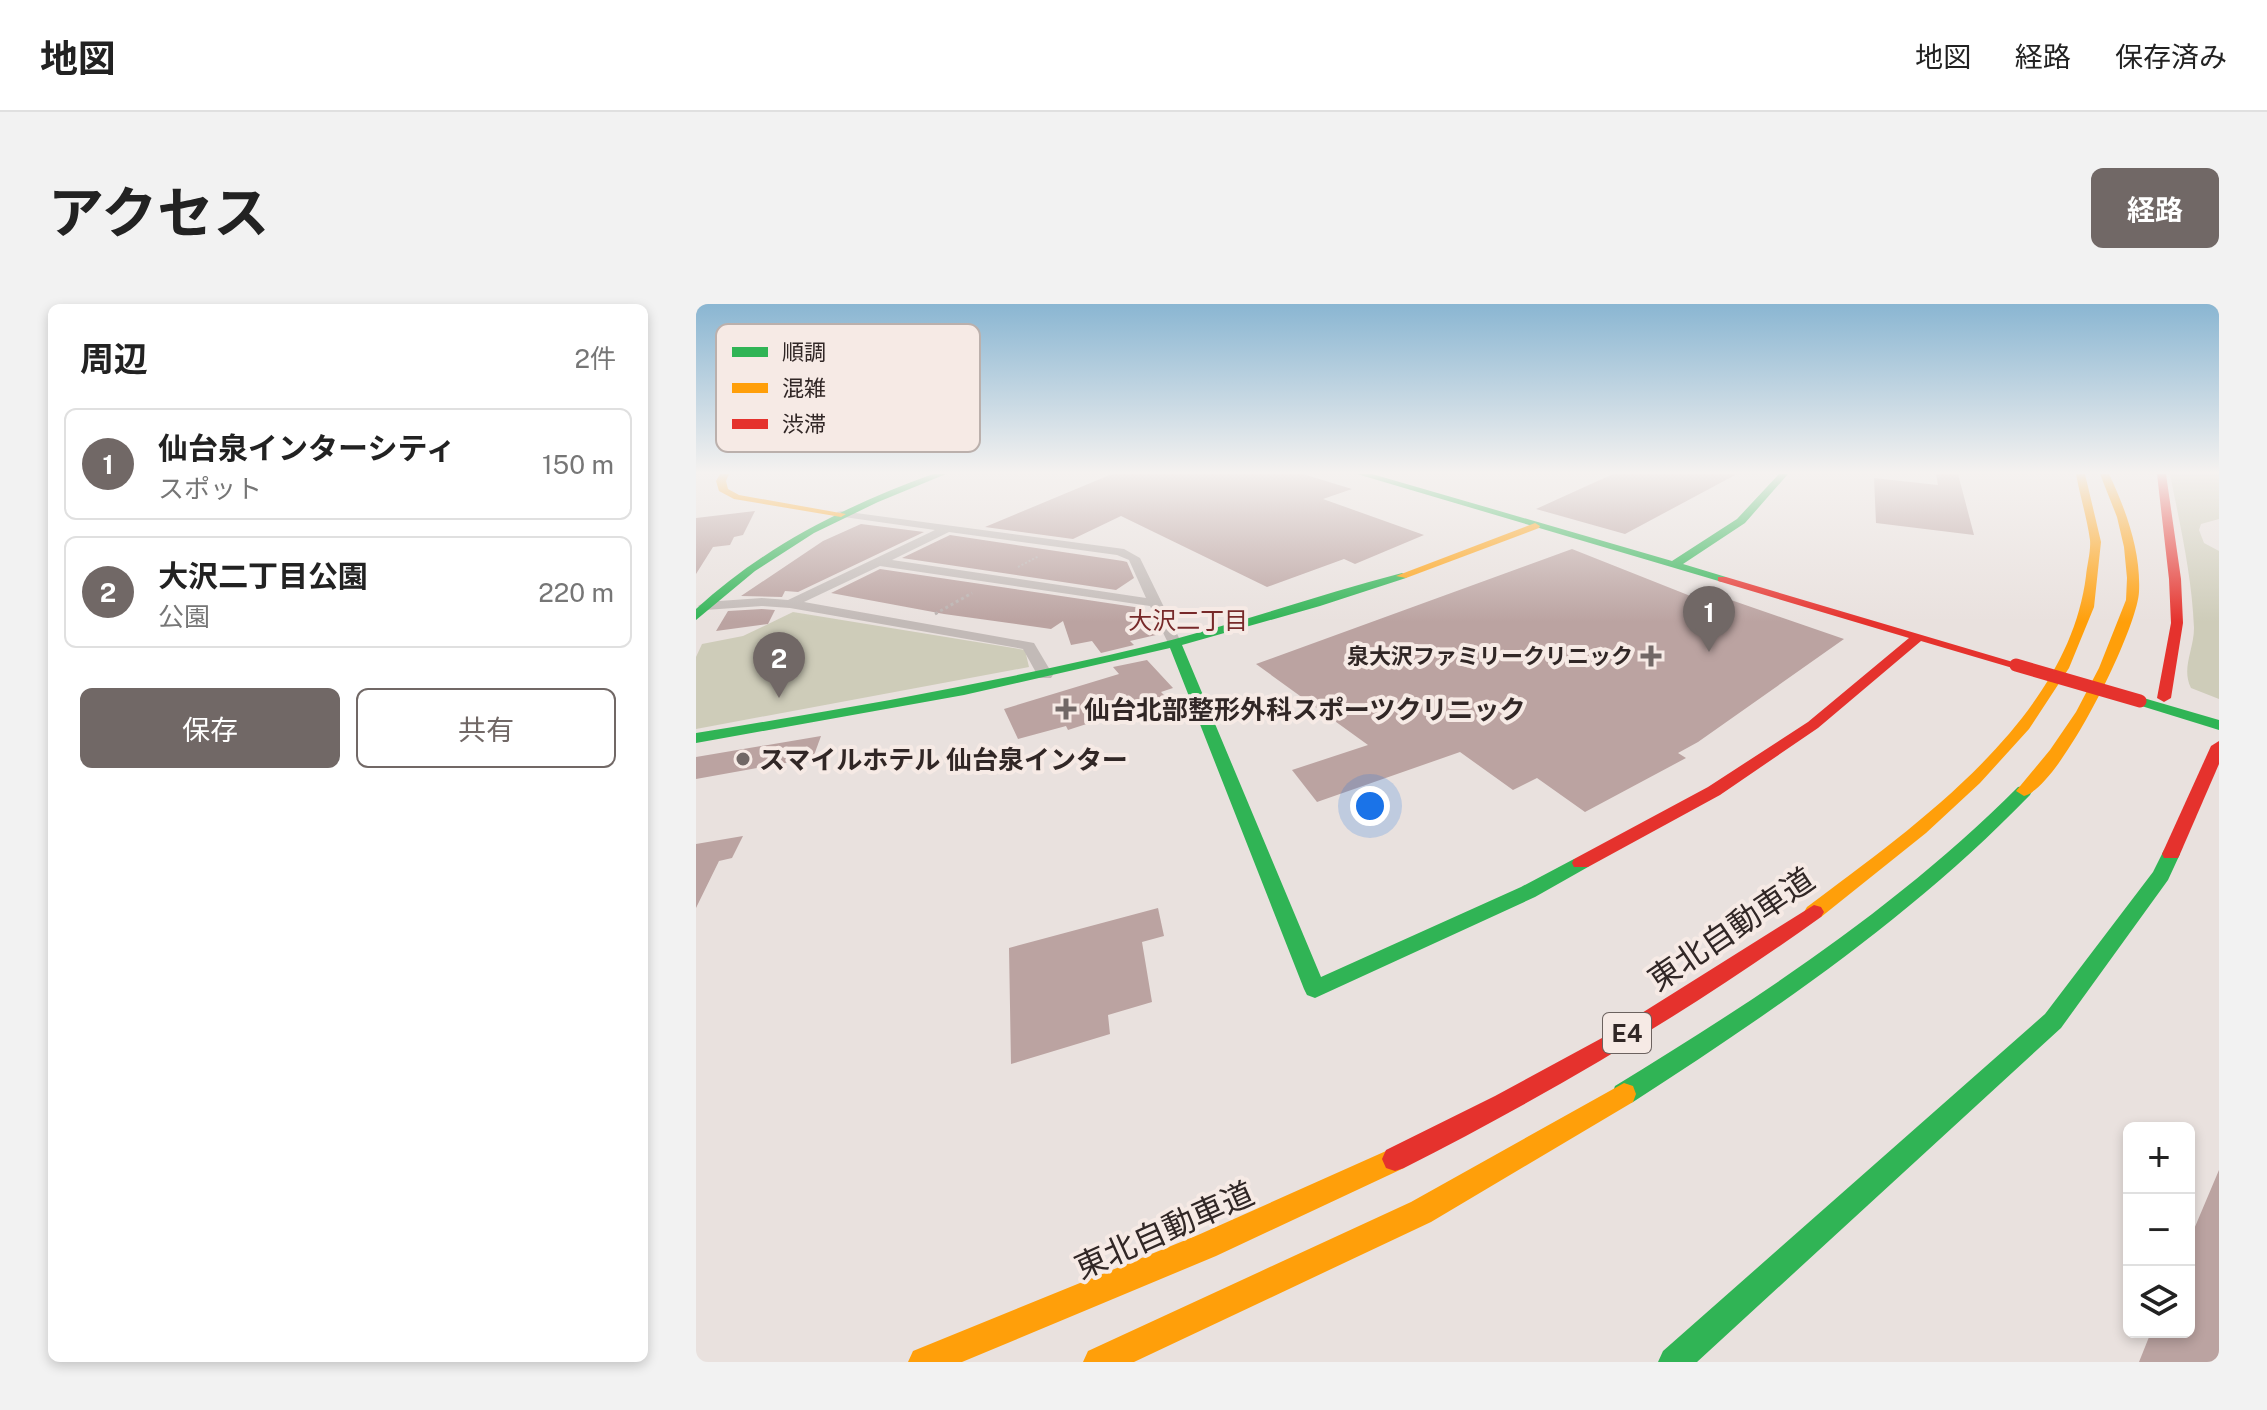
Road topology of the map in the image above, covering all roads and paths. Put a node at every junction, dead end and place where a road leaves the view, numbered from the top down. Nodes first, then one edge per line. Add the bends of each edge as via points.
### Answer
1 (824, 523) edge
2 (913, 523) edge
3 (1526, 523) edge
4 (1548, 523) edge
5 (1737, 523) edge
6 (2096, 523) edge
7 (2124, 523) edge
8 (2168, 523) edge
9 (1535, 526) junction
10 (949, 528) junction
11 (1061, 543) junction
12 (879, 562) junction
13 (1678, 563) junction
14 (997, 579) junction
15 (1155, 603) junction
16 (790, 604) junction
17 (701, 611) edge
18 (915, 625) junction
19 (1917, 638) junction
20 (1175, 644) junction
21 (2019, 661) junction
22 (1045, 675) junction
23 (2142, 697) junction
24 (2164, 698) junction
25 (2219, 713) edge
26 (2219, 725) edge
27 (696, 738) edge
28 (2219, 746) edge
29 (924, 1362) edge
30 (1099, 1362) edge
31 (1674, 1362) edge

1 - 17 main road via 775,551
2 - 10 street
3 - 9 main road
4 - 13 main road
5 - 13 main road
6 - 29 main road, 東北自動車道 / E4 via 2093,597 2071,655 2002,748 1972,779 1810,916 1717,979 1481,1115 1306,1201
7 - 30 main road, E4 via 2133,594 2110,666 2049,764 1934,878 1755,1011 1618,1098 1421,1212
8 - 24 main road via 2177,623
9 - 13 main road
9 - 20 main road via 1406,576
10 - 11 street
10 - 12 street
11 - 14 path
11 - 15 street via 1134,558
12 - 14 street
12 - 16 street
13 - 19 main road
13 - 21 main road
14 - 15 street
14 - 18 path
15 - 20 street
16 - 17 street via 762,602
16 - 18 street
18 - 22 street via 1029,646
19 - 20 main road via 1813,725 1722,787 1528,892 1315,989
19 - 21 main road
20 - 22 main road
21 - 23 main road, bridge
22 - 27 main road
23 - 24 main road
23 - 26 main road
24 - 25 main road
28 - 31 main road via 2161,875 2053,1021

